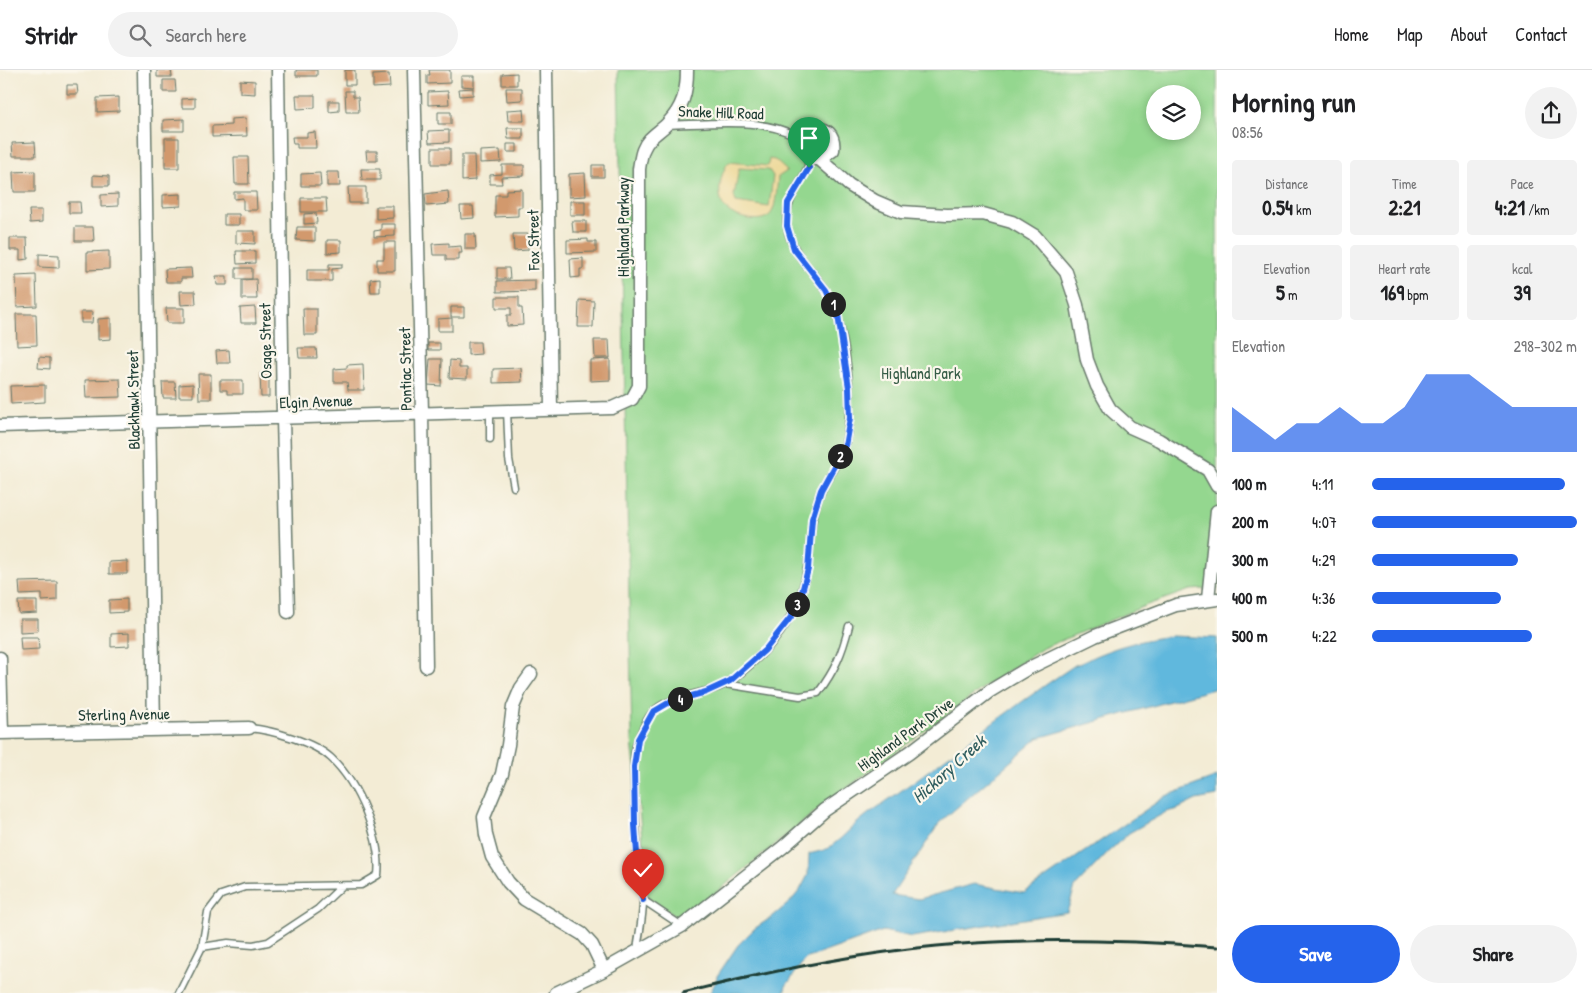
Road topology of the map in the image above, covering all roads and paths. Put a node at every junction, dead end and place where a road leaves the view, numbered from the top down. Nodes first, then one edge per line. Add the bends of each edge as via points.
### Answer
1 (144, 70) edge
2 (278, 70) edge
3 (414, 70) edge
4 (546, 70) edge
5 (687, 70) edge
6 (667, 125) junction
7 (797, 138) junction
8 (812, 162) junction
9 (632, 399) joint
10 (551, 409) junction
11 (508, 410) junction
12 (490, 411) junction
13 (422, 413) junction
14 (283, 419) junction
15 (149, 421) junction
16 (0, 426) edge
17 (490, 439) dead end
18 (1217, 486) edge
19 (514, 487) dead end
20 (1217, 511) edge
21 (1213, 599) edge
22 (288, 612) dead end
23 (849, 626) dead end
24 (0, 658) edge
25 (426, 666) dead end
26 (531, 674) dead end
27 (723, 684) junction
28 (249, 728) joint
29 (154, 730) junction
30 (1, 733) edge
31 (342, 886) junction
32 (643, 900) junction
33 (682, 926) junction
34 (202, 947) junction
35 (636, 950) junction
36 (604, 970) junction
37 (179, 993) edge
38 (556, 993) edge

1 - 15 street, Blackhawk Street
2 - 14 street, Osage Street
3 - 13 street, Pontiac Street
4 - 10 street, Fox Street
5 - 6 street, Highland Parkway via 687,89 680,108
6 - 7 lane, Snake Hill Road via 742,123 771,128
6 - 9 street, Highland Parkway via 652,135 643,150 639,169 639,386
7 - 8 lane via 806,145
7 - 8 street via 813,129 831,134 834,140 832,150
8 - 18 street via 876,201 901,212 983,214 1012,222 1035,236 1066,272 1077,305 1088,360 1110,410 1130,427 1159,440 1208,470
8 - 27 lane via 788,203 787,226 794,249 826,290 838,315 850,418 845,446 821,490 812,519 808,569 791,617 765,650
9 - 10 street, Elgin Avenue via 612,408
10 - 11 street, Elgin Avenue
11 - 12 street, Elgin Avenue
11 - 19 lane via 509,459
12 - 13 street, Elgin Avenue
12 - 17 lane
13 - 14 street, Elgin Avenue
13 - 25 street, Pontiac Street
14 - 15 street, Elgin Avenue
14 - 22 street, Osage Street
15 - 16 street, Elgin Avenue
15 - 29 street, Blackhawk Street
20 - 21 street
21 - 33 street, Highland Park Drive via 1176,605 1095,636 1038,662 990,691 909,753 825,810
23 - 27 lane via 843,652 818,693 800,696
24 - 30 street
26 - 36 street via 513,707 502,774 484,817 486,835 492,857 508,882 524,899 582,934 592,945
27 - 32 lane via 670,702 653,712 638,739 634,767 635,825
28 - 29 street, Sterling Avenue
28 - 31 lane via 306,744 330,757 350,780 365,812 379,862 378,875 361,885
29 - 30 street, Sterling Avenue
31 - 34 lane via 318,909 268,942
31 - 34 lane via 245,887 222,895 208,912
32 - 33 lane
32 - 35 lane
33 - 35 street, Highland Park Drive
34 - 37 lane
35 - 36 street, Highland Park Drive
36 - 38 street, Highland Park Drive

